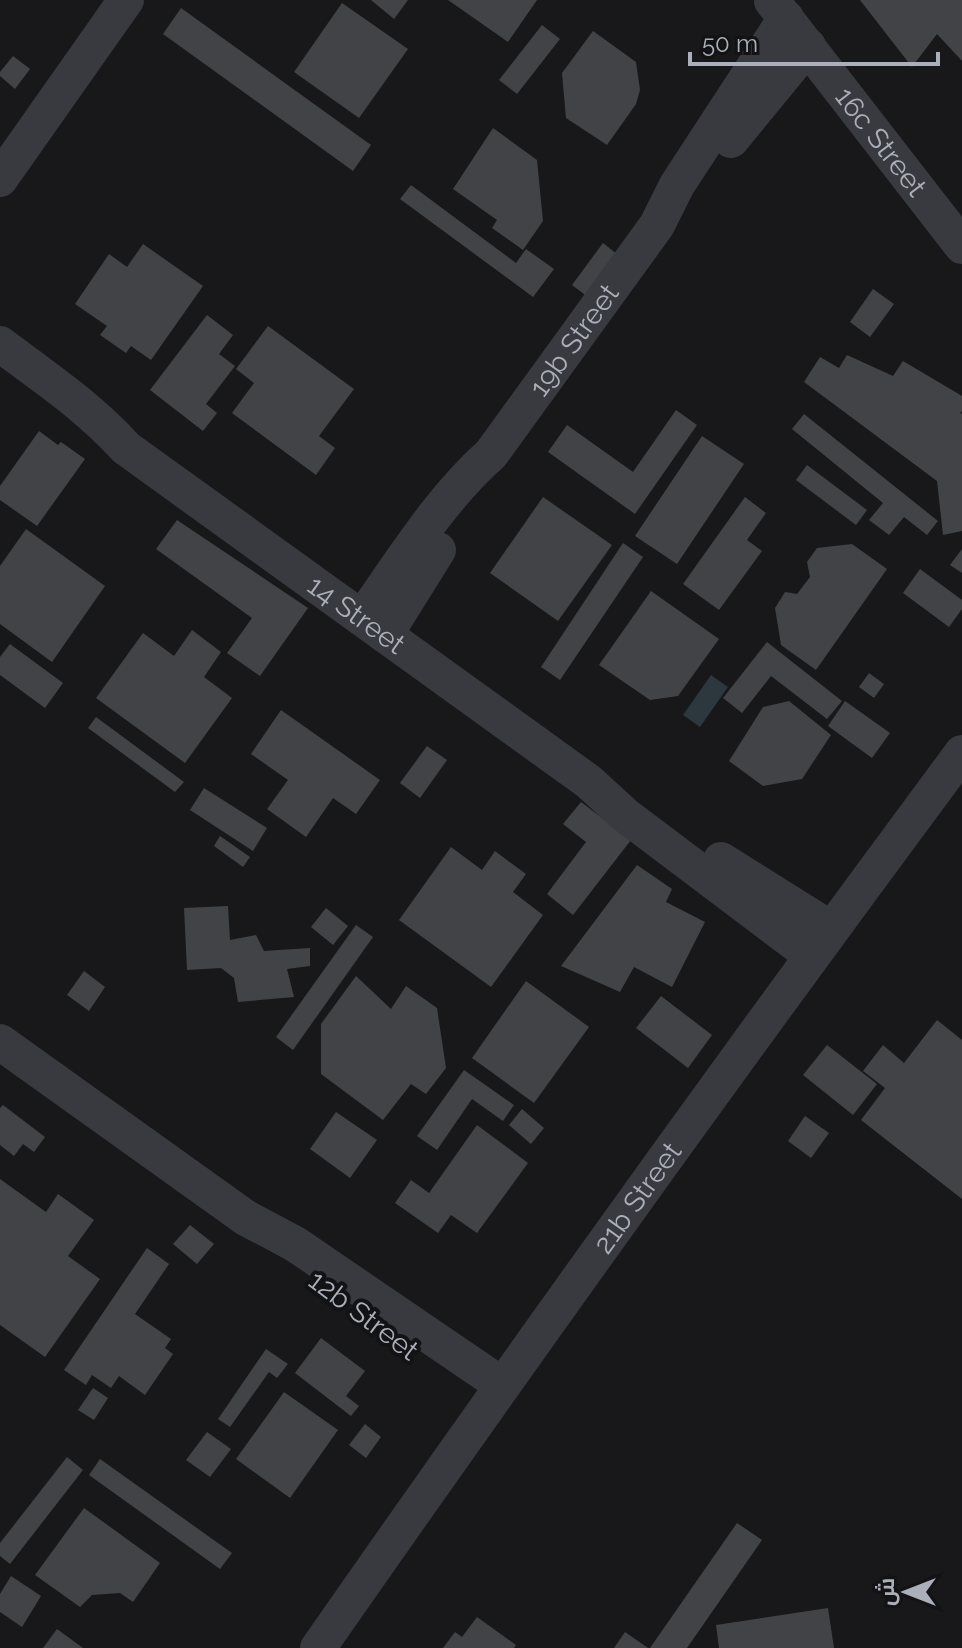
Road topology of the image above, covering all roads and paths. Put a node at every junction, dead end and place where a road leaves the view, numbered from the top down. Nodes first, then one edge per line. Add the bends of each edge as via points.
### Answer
1 (126, 0) edge
2 (788, 21) edge
3 (0, 179) edge
4 (962, 246) edge
5 (0, 344) edge
6 (0, 375) edge
7 (126, 448) junction
8 (374, 626) junction
9 (962, 753) edge
10 (822, 942) junction
11 (0, 1042) edge
12 (494, 1396) junction
13 (318, 1648) edge

1 - 3 street
2 - 4 street, 16c Street
2 - 8 street, 19b Street via 680,204 657,225 491,454 452,494
5 - 7 street, 14 Street via 87,409
6 - 7 street, 14 Street
7 - 8 street, 14 Street
8 - 10 street, 14 Street via 589,782 646,811
9 - 10 street, 21b Street
10 - 12 street, 21b Street
11 - 12 street, 12b Street via 246,1218 295,1244
12 - 13 street, 21b Street

